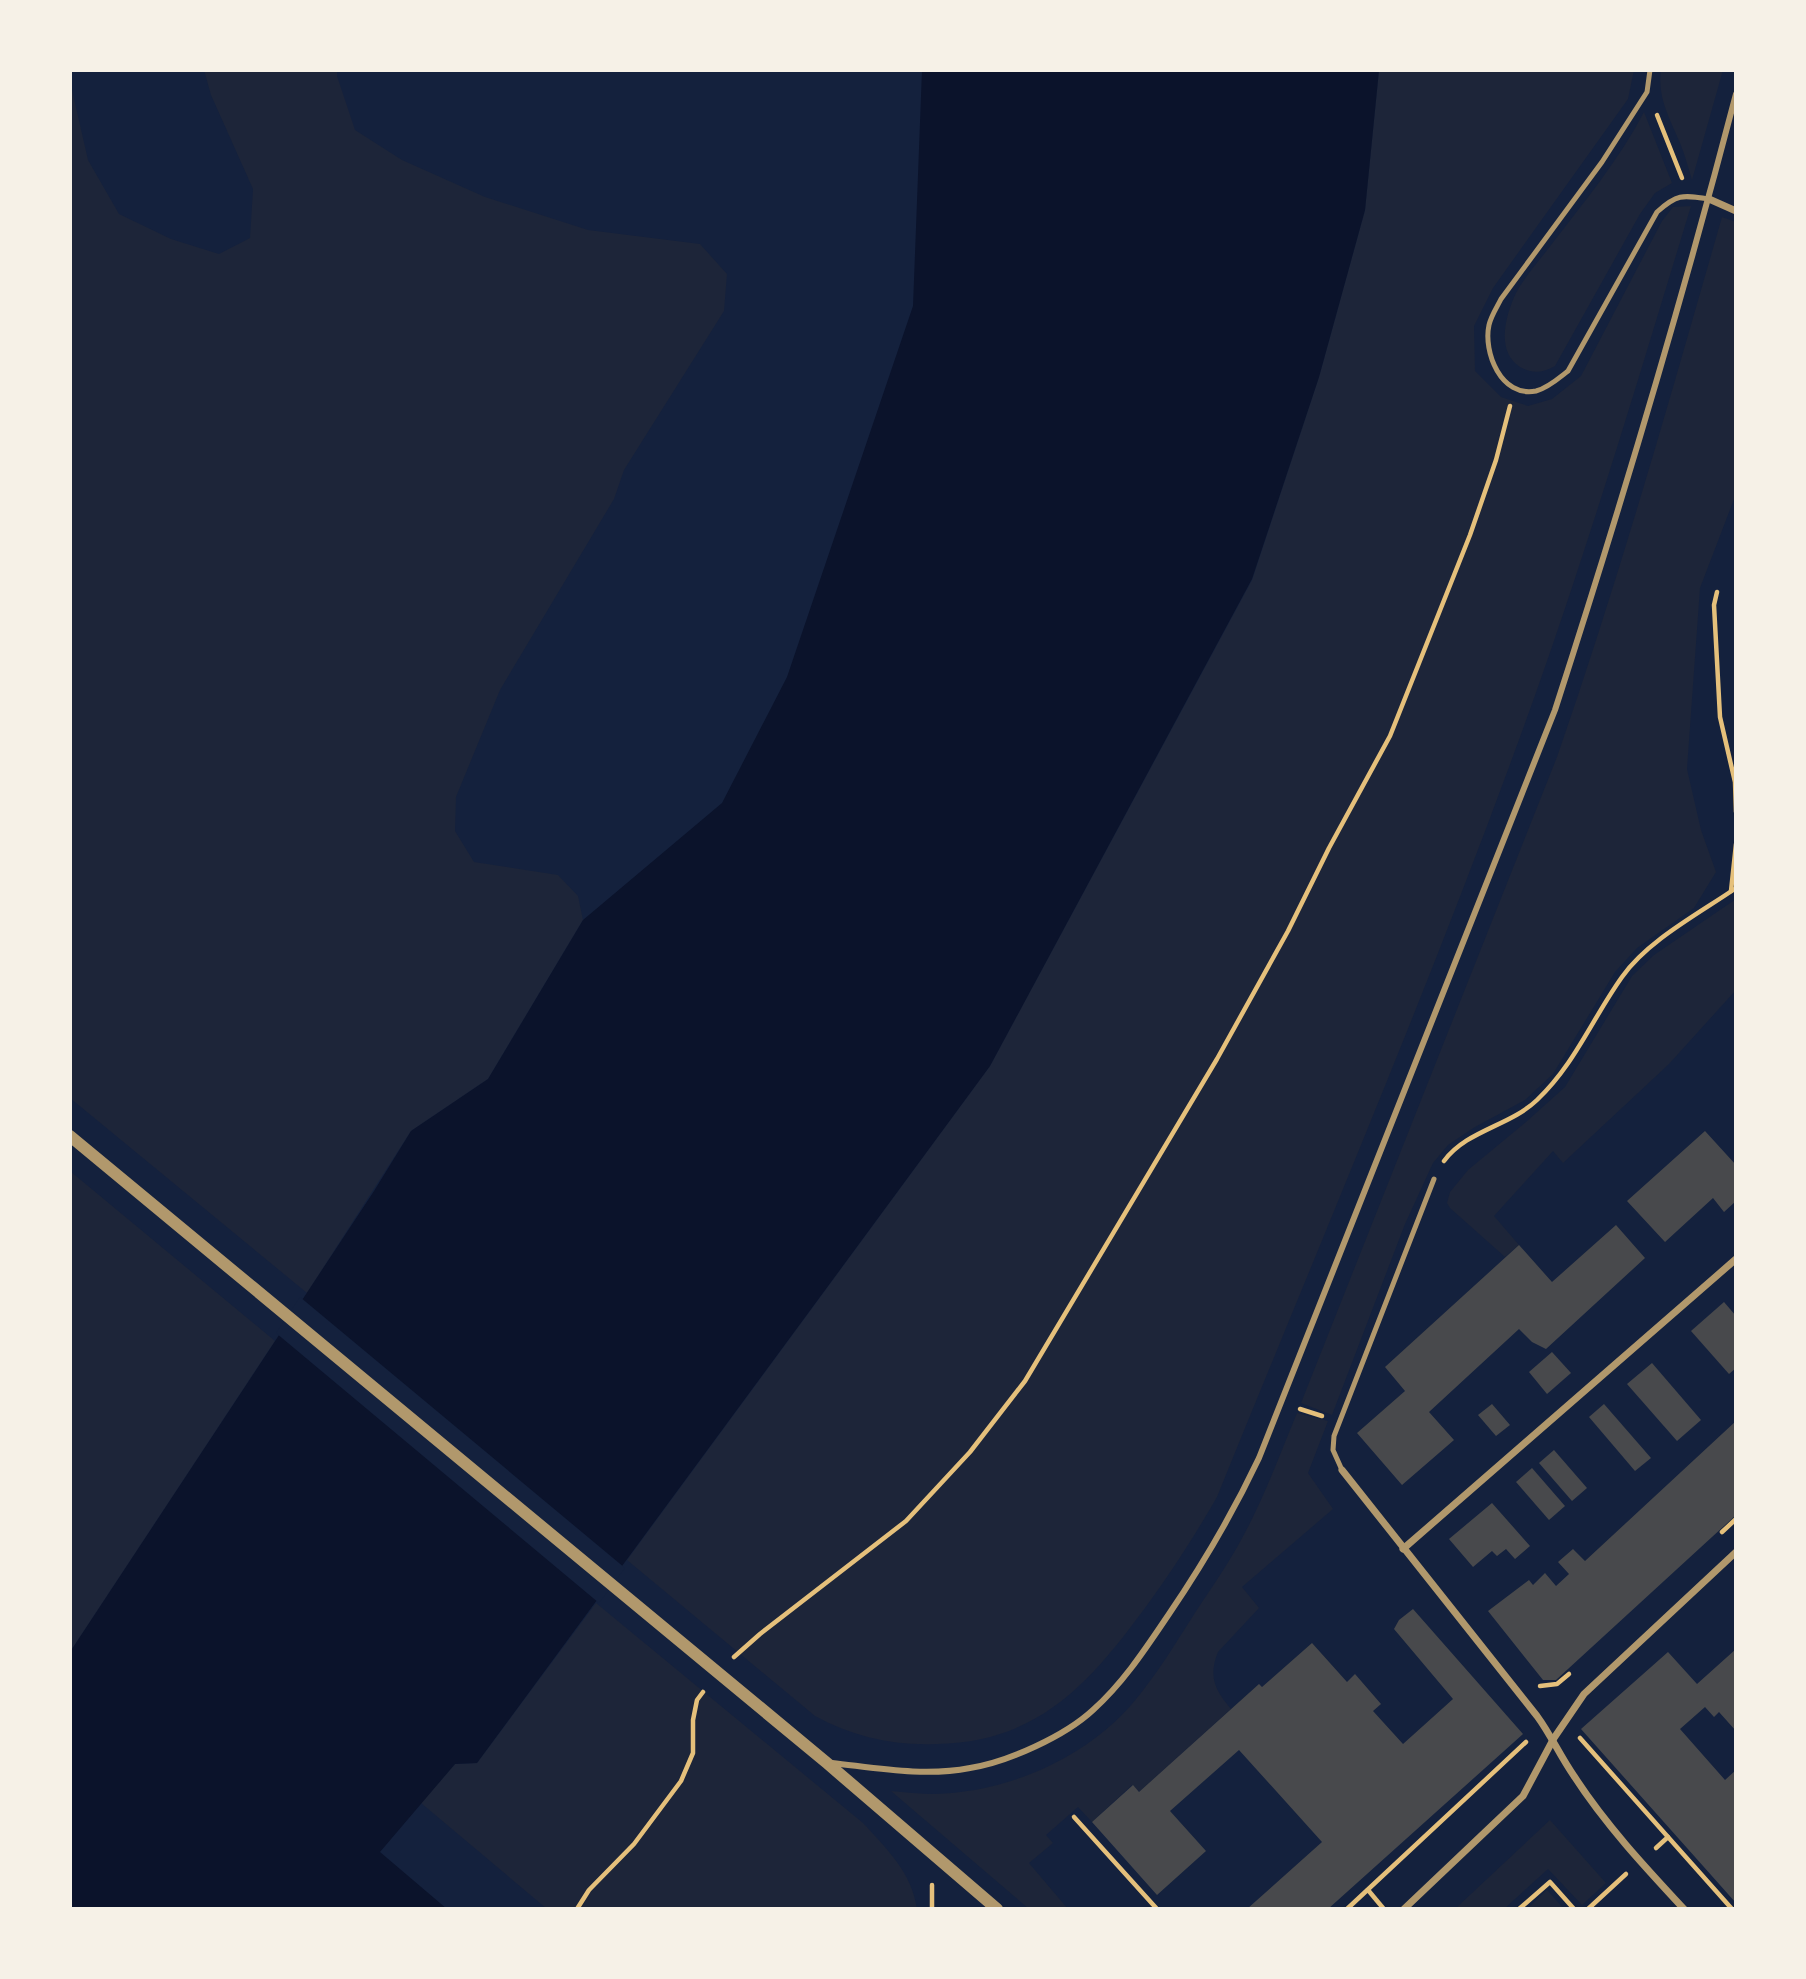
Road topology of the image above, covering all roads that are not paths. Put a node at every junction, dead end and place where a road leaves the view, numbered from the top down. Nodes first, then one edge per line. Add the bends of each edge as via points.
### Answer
1 (1650, 70) edge
2 (1736, 94) edge
3 (1709, 199) junction
4 (1736, 211) edge
5 (70, 1136) edge
6 (1434, 1179) road end
7 (1736, 1259) edge
8 (1342, 1470) joint
9 (1403, 1549) junction
10 (1736, 1552) edge
11 (1554, 1738) junction
12 (827, 1763) junction
13 (997, 1909) edge
14 (1404, 1909) edge
15 (1684, 1909) edge

1 - 3 lane via 1647,92 1602,162 1501,299 1489,324 1488,348 1494,368 1515,388 1534,391 1552,384 1568,370 1657,212 1671,199
2 - 3 street
3 - 4 street
3 - 12 street via 1555,710 1243,1492 1143,1653 1091,1712 1032,1747 970,1768 903,1771
5 - 12 street
6 - 8 lane via 1334,1436 1333,1450
7 - 9 street
8 - 9 street
9 - 11 street
10 - 11 street via 1584,1693
11 - 14 street via 1522,1797
11 - 15 street via 1580,1785
12 - 13 street

